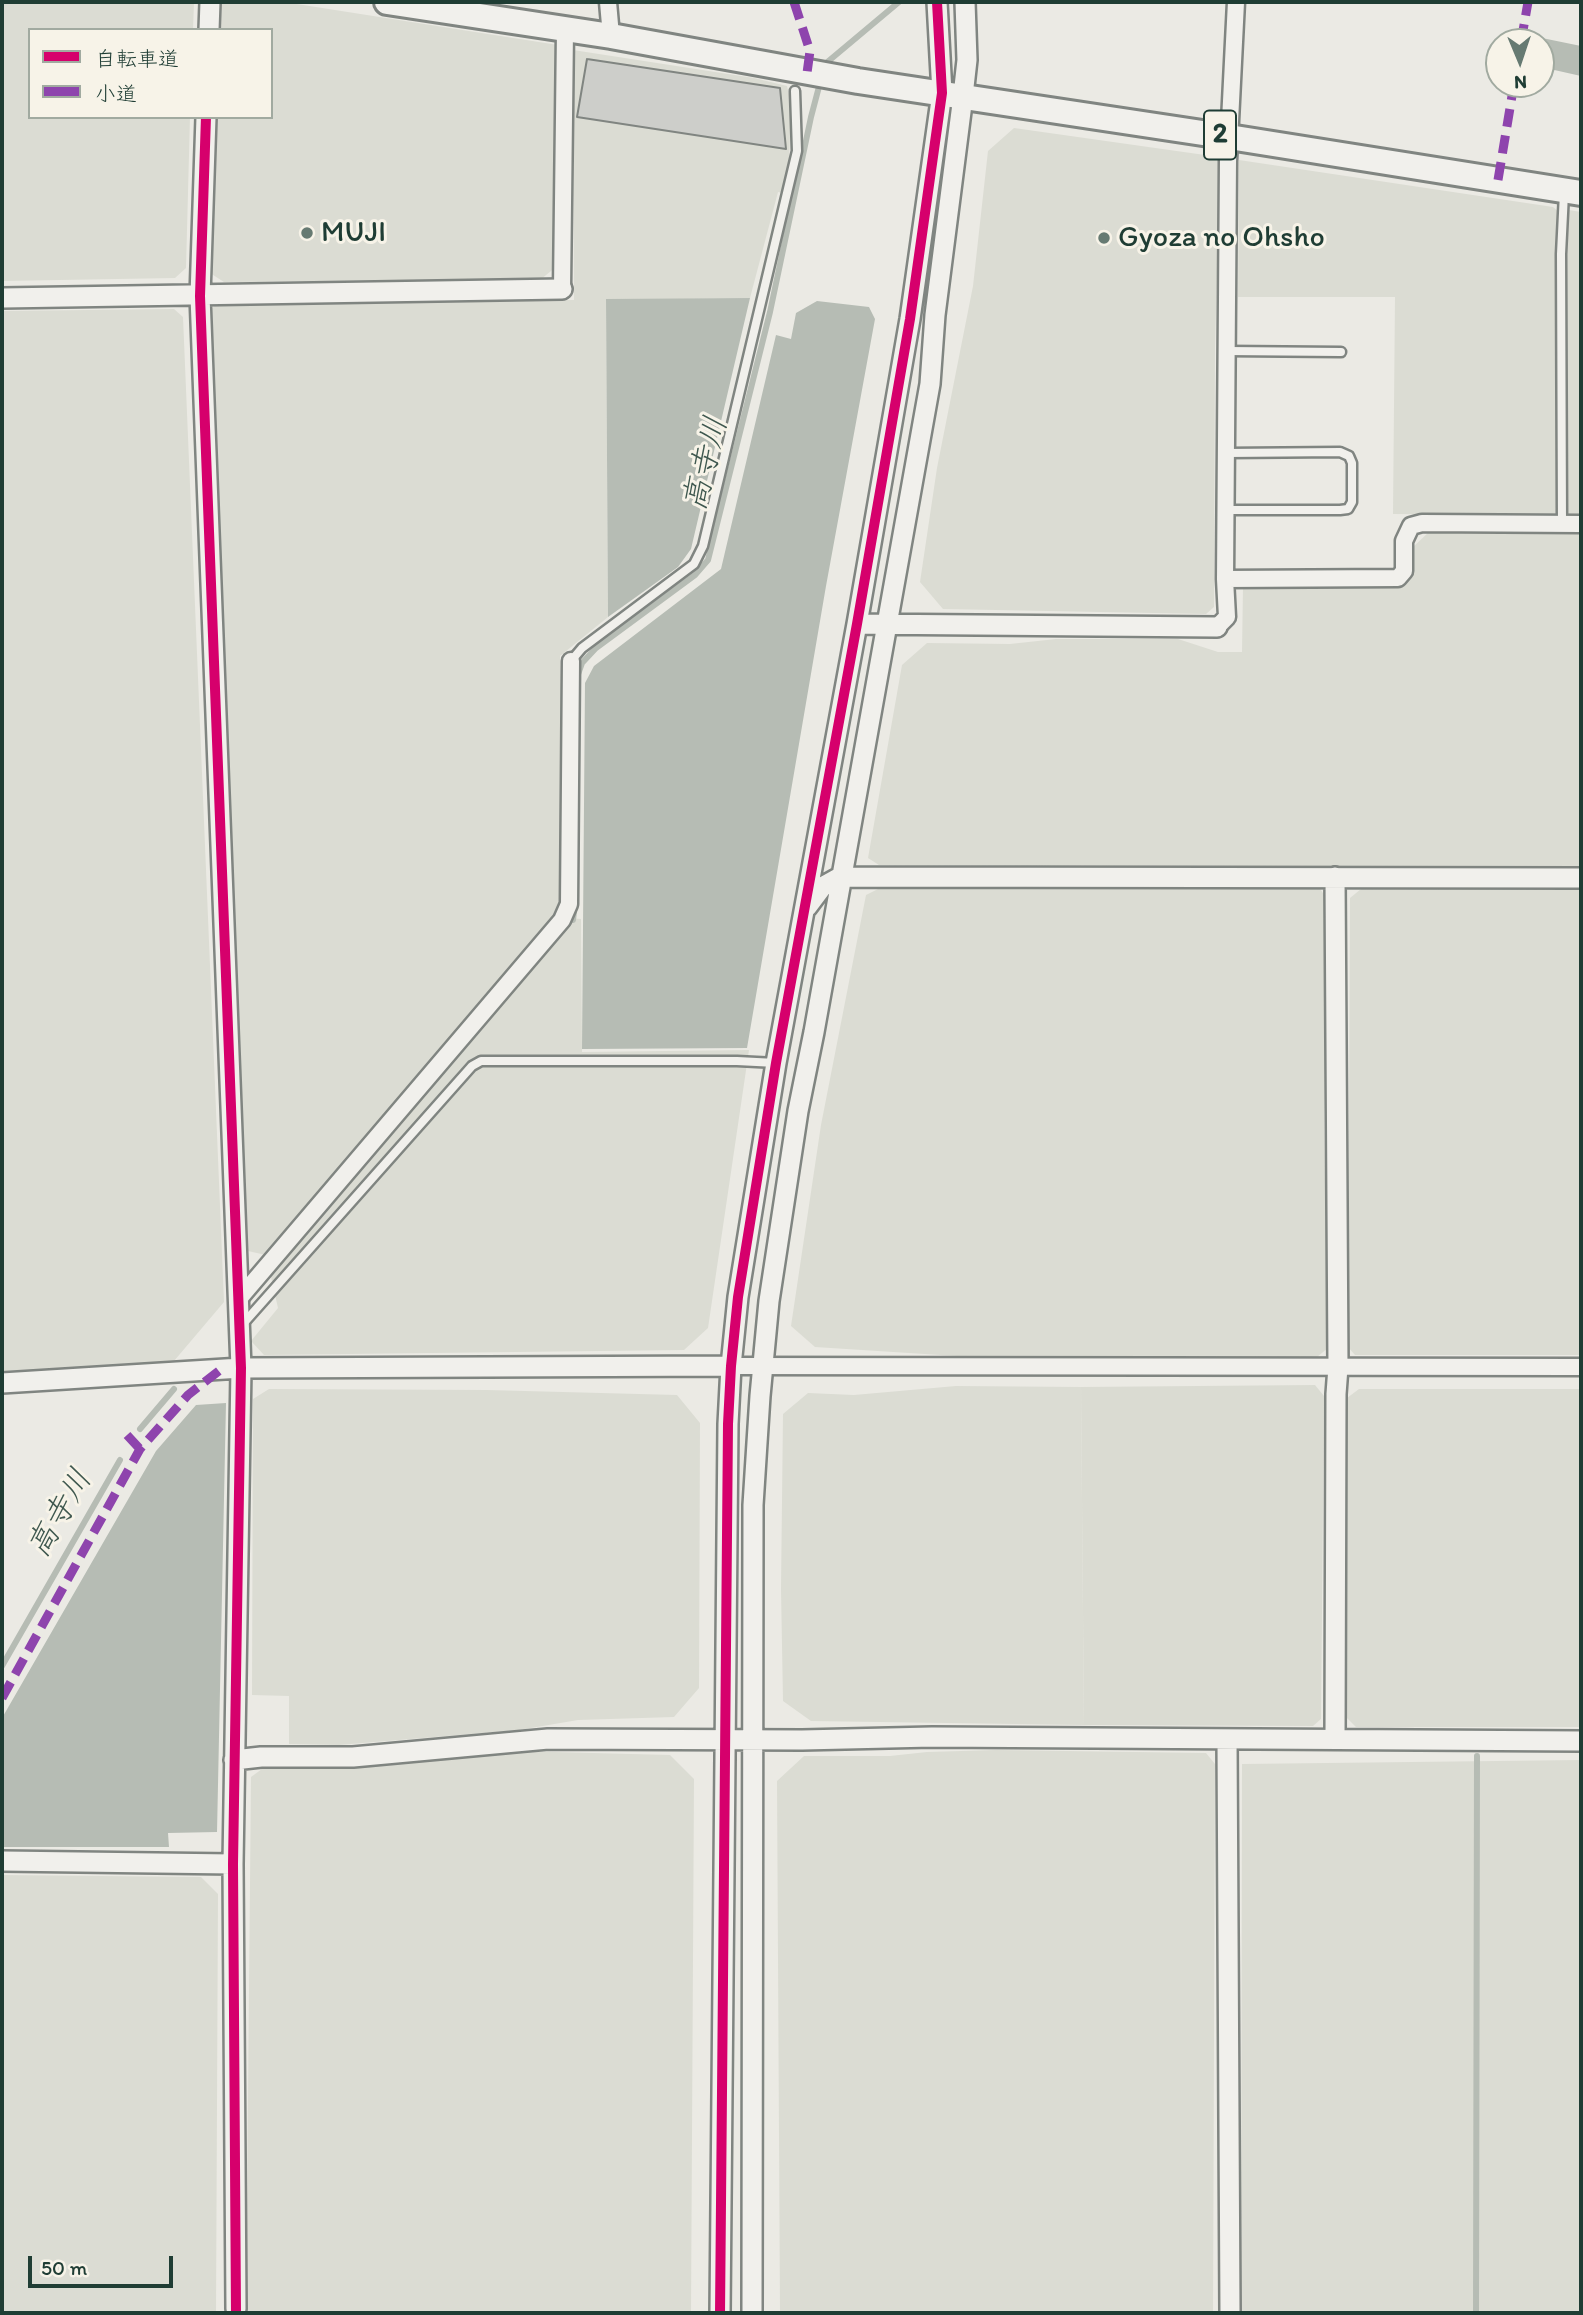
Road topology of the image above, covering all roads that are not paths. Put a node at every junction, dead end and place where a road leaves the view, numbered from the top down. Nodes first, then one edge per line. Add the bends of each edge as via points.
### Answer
1 (210, 2) edge
2 (387, 2) edge
3 (608, 2) edge
4 (937, 2) edge
5 (965, 2) edge
6 (1236, 2) edge
7 (209, 28) edge
8 (565, 30) junction
9 (611, 36) junction
10 (802, 82) junction
11 (953, 95) junction
12 (206, 119) edge
13 (1229, 137) junction
14 (1573, 191) edge
15 (562, 289) joint
16 (200, 296) junction
17 (2, 298) edge
18 (1227, 351) junction
19 (1341, 352) dead end
20 (1227, 453) junction
21 (1226, 510) junction
22 (1562, 524) junction
23 (1581, 524) edge
24 (1225, 579) junction
25 (857, 624) junction
26 (886, 625) junction
27 (1217, 627) joint
28 (571, 661) joint
29 (818, 828) junction
30 (840, 877) junction
31 (1335, 877) junction
32 (1581, 878) edge
33 (804, 910) junction
34 (776, 1063) junction
35 (238, 1300) junction
36 (239, 1328) junction
37 (731, 1366) junction
38 (763, 1366) junction
39 (1338, 1367) junction
40 (1581, 1367) edge
41 (241, 1368) junction
42 (2, 1382) edge
43 (726, 1739) junction
44 (752, 1739) junction
45 (1227, 1739) junction
46 (1335, 1739) junction
47 (1581, 1741) edge
48 (234, 1760) junction
49 (2, 1861) edge
50 (233, 1864) junction
51 (236, 2311) edge
52 (720, 2313) edge
53 (751, 2313) edge
54 (1230, 2313) edge

1 - 7 street
2 - 8 main road, 2
3 - 9 street
4 - 11 street
5 - 11 street via 967,60
6 - 13 street
8 - 9 main road, 2
8 - 15 street
9 - 10 main road, 2
10 - 11 main road, 2 via 858,81
10 - 28 lane via 797,150 703,546 694,564
11 - 13 main road, 2
11 - 25 street
11 - 26 street via 930,384
12 - 16 street
13 - 14 main road, 2
13 - 18 street
14 - 22 lane via 1561,277
15 - 16 street
16 - 17 street
16 - 35 street
18 - 19 lane
18 - 20 street
20 - 21 street
20 - 21 lane via 1340,452 1352,463 1352,502 1348,509 1340,510
21 - 24 street
22 - 23 street
22 - 24 street via 1411,526 1404,541 1404,570 1398,578
24 - 27 street via 1227,617
25 - 26 street
25 - 29 street
26 - 27 street
26 - 30 street
28 - 35 street via 569,904 562,920
29 - 30 street via 820,845
29 - 33 street
30 - 31 street
30 - 33 street via 822,887
30 - 38 street via 798,1111
31 - 32 street
31 - 39 street
33 - 34 street
34 - 36 lane via 481,1061
34 - 37 street
35 - 36 street
36 - 41 street
37 - 38 street
37 - 41 street
37 - 43 street
38 - 39 street
38 - 44 street via 753,1505
39 - 40 street
39 - 46 street
41 - 42 street
41 - 48 street
43 - 44 street
43 - 48 street via 548,1739 353,1756
43 - 52 street
44 - 45 street
44 - 53 street
45 - 46 street
45 - 54 street
46 - 47 street
48 - 50 street
49 - 50 street
50 - 51 street

